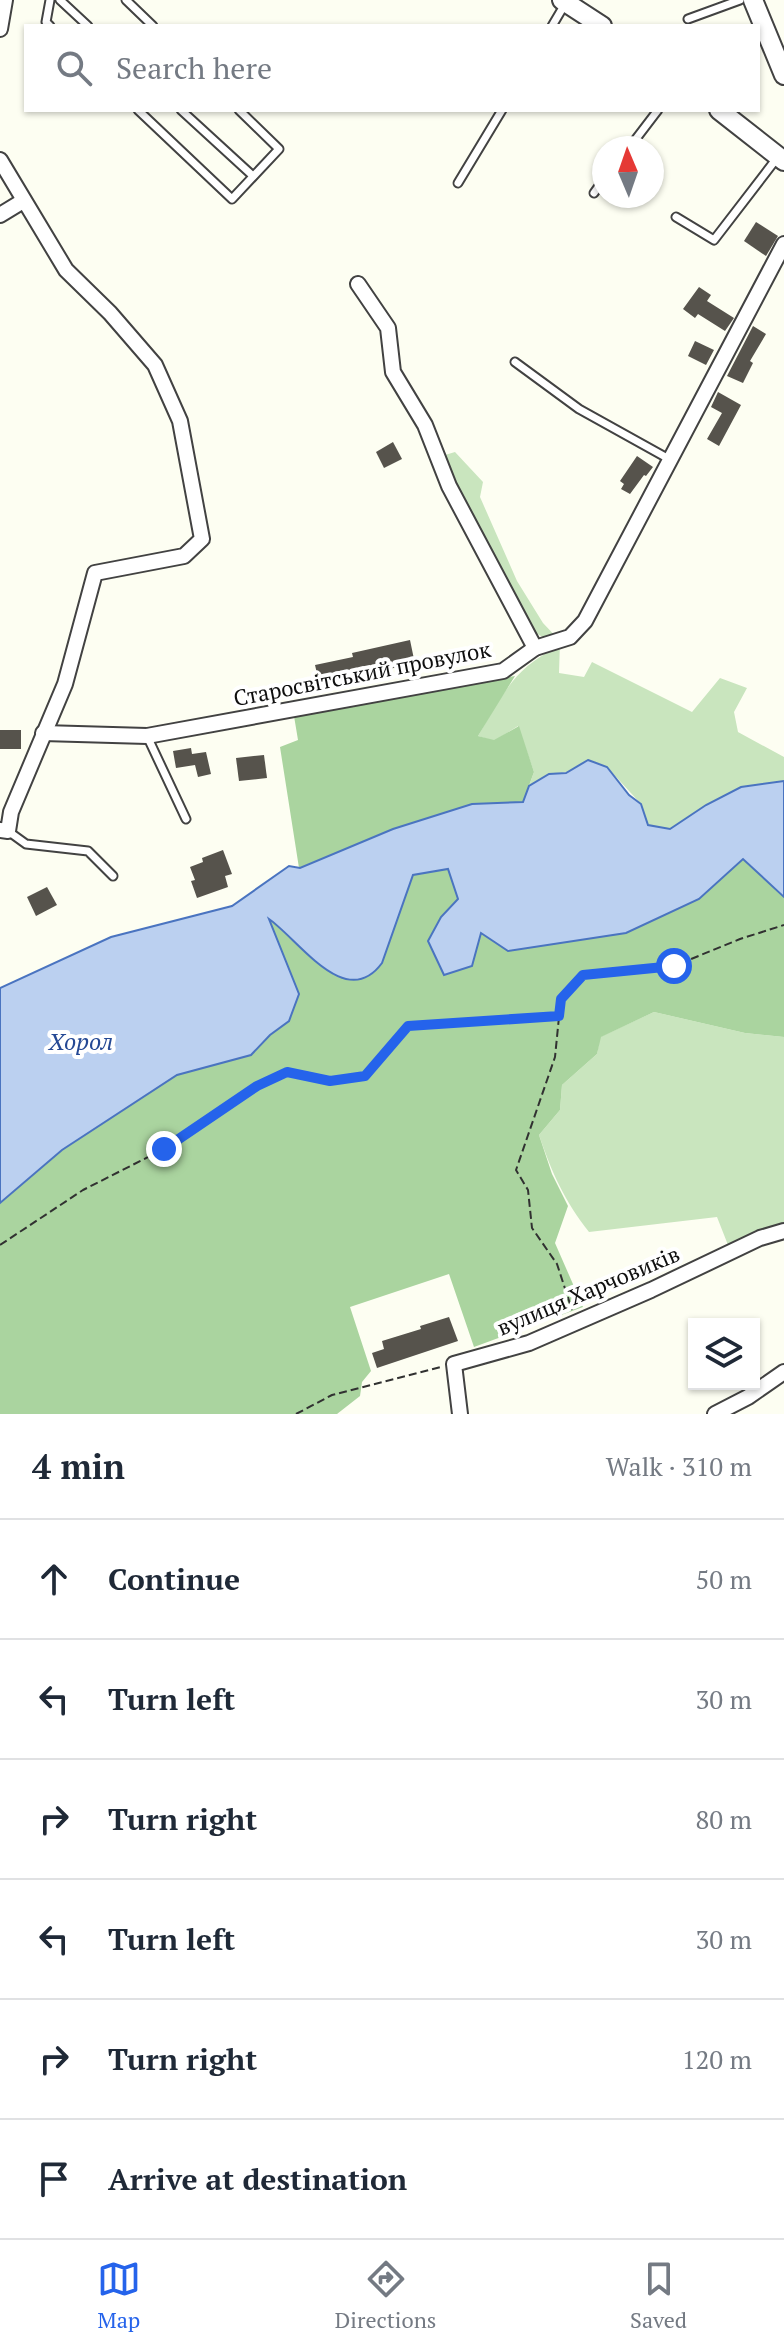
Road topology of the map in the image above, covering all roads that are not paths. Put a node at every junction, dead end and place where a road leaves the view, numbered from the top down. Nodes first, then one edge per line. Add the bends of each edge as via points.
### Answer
1 (5, 0) edge
2 (50, 0) edge
3 (60, 0) edge
4 (126, 0) edge
5 (740, 0) edge
6 (753, 0) edge
7 (564, 1) edge
8 (688, 19) dead end
9 (48, 24) edge
10 (86, 24) edge
11 (151, 24) edge
12 (553, 24) edge
13 (599, 24) edge
14 (0, 29) edge
15 (784, 75) edge
16 (140, 112) edge
17 (183, 112) edge
18 (241, 112) edge
19 (501, 112) edge
20 (656, 112) edge
21 (722, 112) edge
22 (638, 136) edge
23 (781, 159) edge
24 (0, 160) edge
25 (253, 176) junction
26 (458, 183) dead end
27 (23, 201) junction
28 (0, 215) edge
29 (676, 217) dead end
30 (784, 244) edge
31 (358, 284) dead end
32 (515, 362) dead end
33 (671, 460) junction
34 (535, 648) junction
35 (43, 733) junction
36 (147, 736) junction
37 (186, 819) dead end
38 (4, 830) edge
39 (113, 876) dead end
40 (784, 1231) edge
41 (784, 1372) edge
42 (460, 1414) edge
43 (715, 1414) edge

1 - 14 street
2 - 9 lane
3 - 10 lane
4 - 11 lane
5 - 8 lane
6 - 15 street
7 - 12 lane
7 - 13 street
16 - 25 lane via 232,199
17 - 25 lane
18 - 25 lane via 279,149
19 - 26 lane
20 - 22 lane
21 - 23 street
23 - 29 lane via 714,240
24 - 27 street
27 - 28 street
27 - 35 street via 66,270 155,365 180,421 202,539 184,556 95,573 65,684
30 - 33 street, Старосвітський провулок
31 - 34 street via 388,328 393,372 425,425 449,486
32 - 33 lane via 579,409
33 - 34 street, Старосвітський провулок via 585,621 570,637
34 - 36 street, Старосвітський провулок via 503,671
35 - 36 street, Старосвітський провулок
35 - 38 street
36 - 37 lane
38 - 39 lane via 26,844 88,851
40 - 42 street, вулиця Харчовиків via 529,1343 454,1364
41 - 43 street

